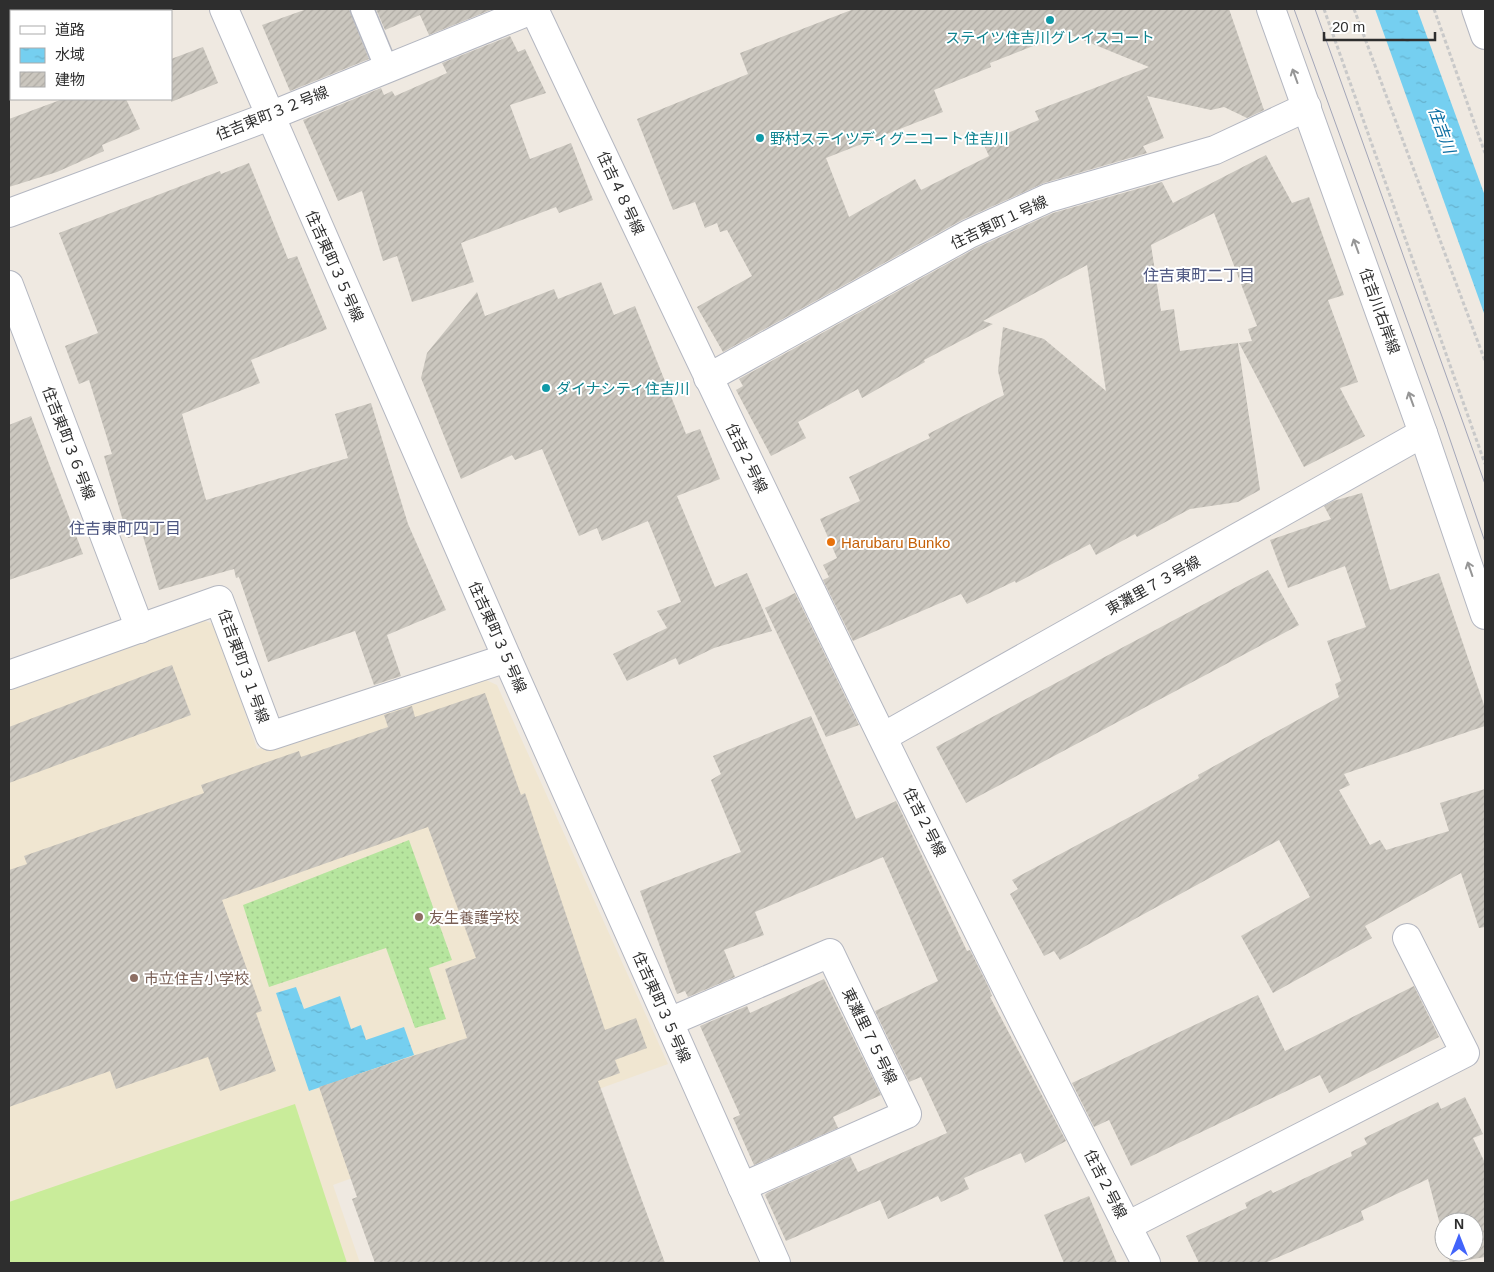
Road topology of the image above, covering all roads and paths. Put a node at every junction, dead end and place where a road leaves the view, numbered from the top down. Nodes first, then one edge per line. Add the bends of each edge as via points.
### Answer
1 (224, 9) edge
2 (362, 9) edge
3 (534, 9) edge
4 (1271, 9) edge
5 (1324, 9) edge
6 (1354, 9) edge
7 (1434, 9) edge
8 (1476, 9) edge
9 (1485, 35) edge
10 (386, 67) junction
11 (1307, 107) junction
12 (270, 116) junction
13 (1485, 154) edge
14 (9, 213) edge
15 (9, 285) edge
16 (1485, 361) edge
17 (708, 378) junction
18 (1423, 433) junction
19 (1485, 464) edge
20 (1485, 615) edge
21 (140, 628) junction
22 (506, 658) junction
23 (9, 675) edge
24 (882, 737) junction
25 (1407, 938) dead end
26 (669, 1022) junction
27 (742, 1187) junction
28 (1126, 1226) junction
29 (776, 1263) edge
30 (1146, 1263) edge

1 - 12 street, 住吉東町３５号線
2 - 10 lane
3 - 10 street, 住吉東町３２号線
3 - 17 street, 住吉４８号線
11 -> 4 street, 住吉川右岸線
5 - 19 path
6 - 16 path
7 - 13 path
8 - 9 street
10 - 12 street, 住吉東町３２号線
11 - 17 street, 住吉東町１号線 via 1215,150 1048,198 969,234
18 -> 11 street, 住吉川右岸線
12 - 14 street, 住吉東町３２号線
12 - 22 street, 住吉東町３５号線
15 - 21 street, 住吉東町３６号線
17 - 24 street, 住吉２号線
20 -> 18 street, 住吉川右岸線
18 - 24 street, 東灘里７３号線
21 - 22 street, 住吉東町３１号線 via 219,600 270,736
21 - 23 street, 住吉東町３１号線
22 - 26 street, 住吉東町３５号線
24 - 28 street, 住吉２号線
25 - 28 street via 1465,1053
26 - 27 street, 住吉東町３５号線
26 - 27 street, 東灘里７５号線 via 830,953 907,1114
27 - 29 street, 住吉東町３５号線
28 - 30 street, 住吉２号線

